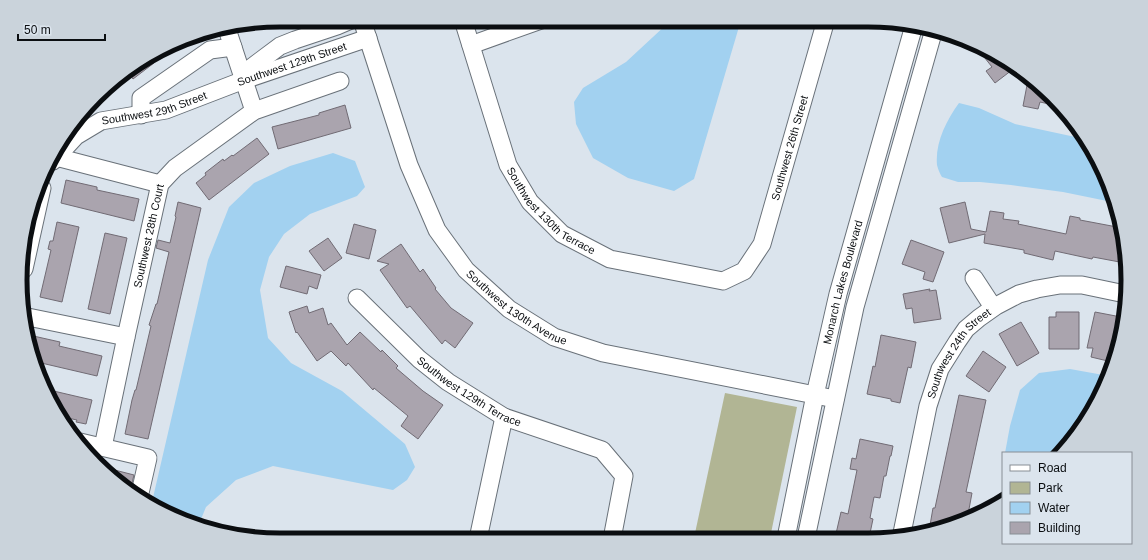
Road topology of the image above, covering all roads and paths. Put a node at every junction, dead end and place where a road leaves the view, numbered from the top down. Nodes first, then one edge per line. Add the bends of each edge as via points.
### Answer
1 (334, 27) edge
2 (364, 27) edge
3 (465, 27) edge
4 (521, 27) edge
5 (824, 27) edge
6 (912, 31) edge
7 (320, 32) junction
8 (228, 33) edge
9 (932, 36) edge
10 (368, 38) junction
11 (295, 40) junction
12 (471, 45) junction
13 (233, 47) junction
14 (327, 52) junction
15 (302, 60) junction
16 (244, 80) junction
17 (340, 81) dead end
18 (254, 111) junction
19 (141, 115) junction
20 (62, 151) edge
21 (57, 160) edge
22 (160, 184) junction
23 (37, 213) edge
24 (29, 247) edge
25 (744, 271) joint
26 (974, 278) dead end
27 (1120, 293) edge
28 (357, 298) dead end
29 (994, 307) junction
30 (30, 317) edge
31 (126, 337) junction
32 (815, 395) junction
33 (835, 399) junction
34 (504, 417) junction
35 (87, 444) edge
36 (103, 447) junction
37 (140, 491) edge
38 (902, 531) edge
39 (479, 533) edge
40 (613, 533) edge
41 (787, 533) edge
42 (807, 533) edge

1 - 7 street, Southwest 129th Street
2 - 10 street, Southwest 130th Avenue
3 - 12 street, Southwest 130th Terrace
4 - 12 street
5 - 25 street, Southwest 26th Street via 762,244
6 - 32 street, Monarch Lakes Boulevard via 838,294
7 - 11 street, Southwest 129th Street
7 - 14 street
8 - 13 street
9 - 33 street, Monarch Lakes Boulevard via 855,307
10 - 14 street, Southwest 129th Street
10 - 32 street, Southwest 130th Avenue via 409,165 437,230 466,270 509,308 554,337 603,352
11 - 15 street
11 - 16 street, Southwest 129th Street via 280,46 248,70
12 - 25 street, Southwest 130th Terrace via 508,165 530,202 562,234 610,259 723,281
13 - 16 street
13 - 19 street via 210,50 141,98
14 - 15 street, Southwest 129th Street
15 - 16 street, Southwest 129th Street
16 - 18 street
16 - 19 street, Southwest 29th Street via 166,110
17 - 18 street, Southwest 28th Court
18 - 22 street, Southwest 28th Court via 175,168
19 - 20 street, Southwest 29th Street via 101,121 76,136
21 - 22 street
22 - 31 street, Southwest 28th Court
23 - 24 street
26 - 29 street
27 - 29 street, Southwest 24th Street via 1082,285 1060,285 1019,294
28 - 34 street, Southwest 129th Terrace via 419,359 448,382
29 - 38 street, Southwest 24th Street via 966,330 940,369 928,406
30 - 31 street
31 - 36 street, Southwest 28th Court
32 - 33 street, Southwest 130th Avenue
32 - 41 street, Monarch Lakes Boulevard
33 - 42 street, Monarch Lakes Boulevard
34 - 39 street
34 - 40 street, Southwest 129th Terrace via 602,450 624,476
35 - 36 street
36 - 37 street via 148,458

